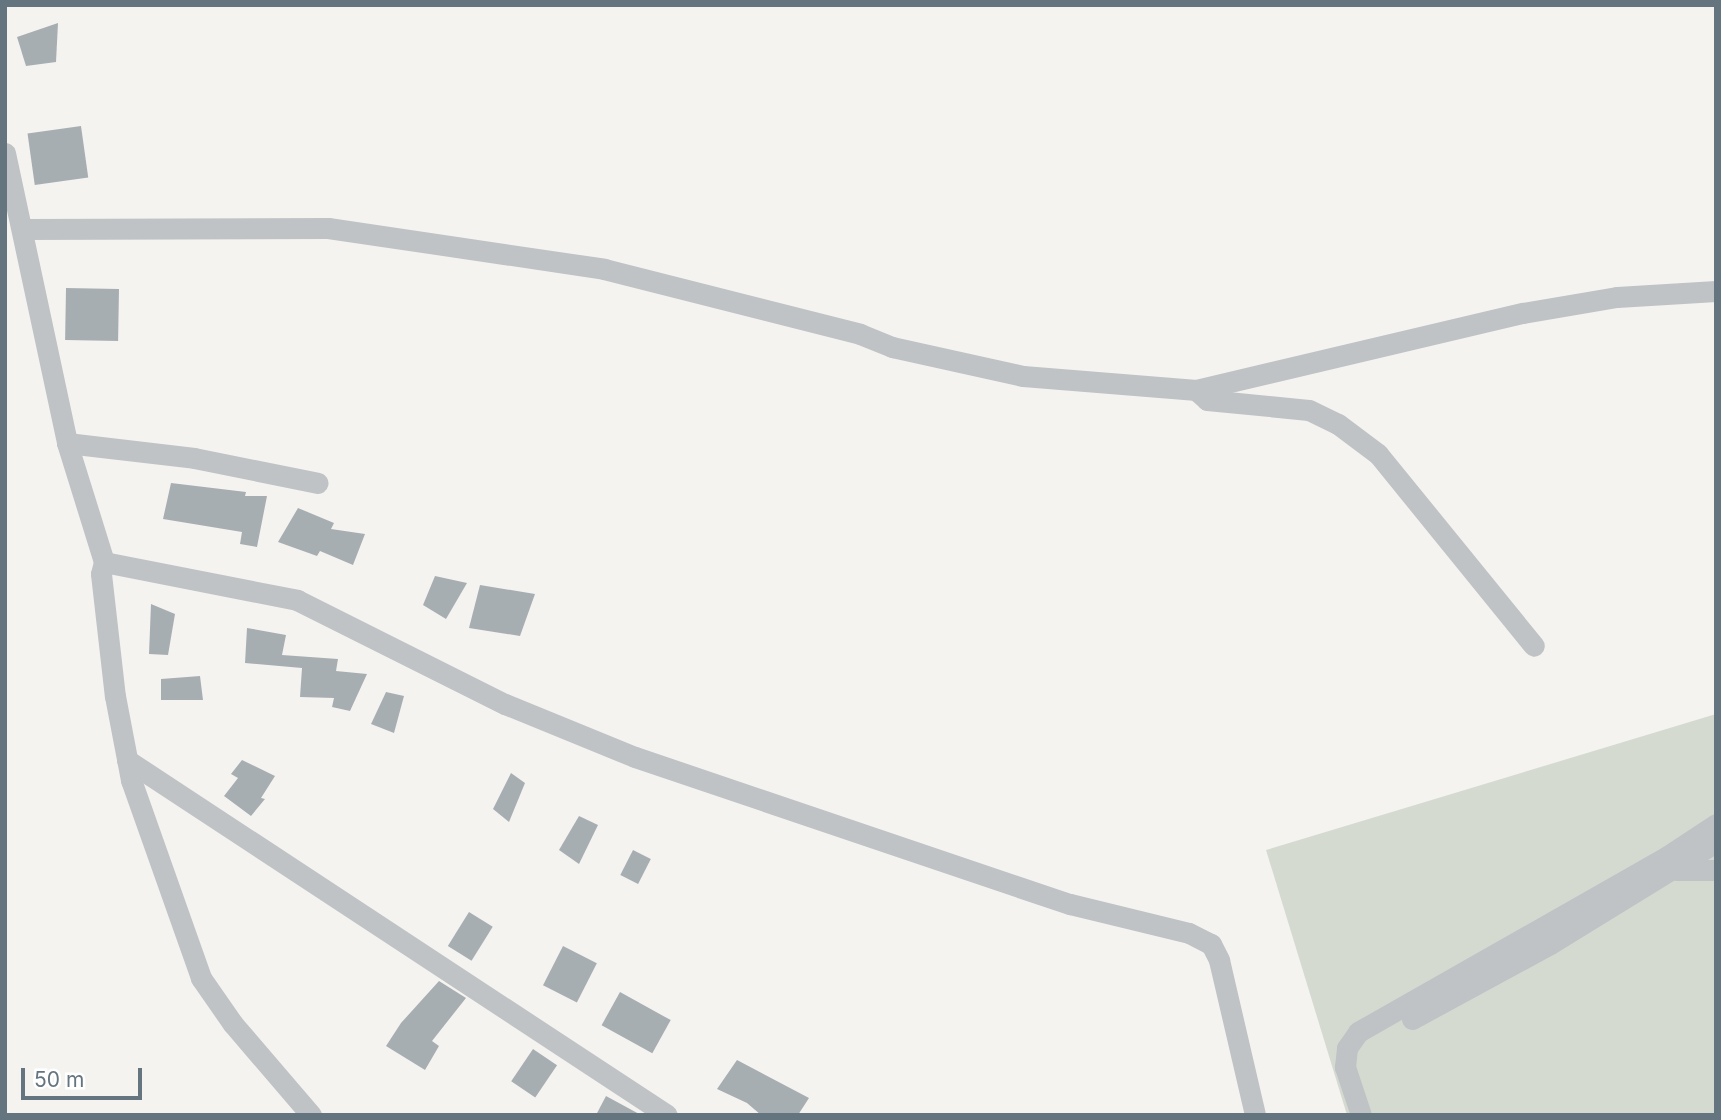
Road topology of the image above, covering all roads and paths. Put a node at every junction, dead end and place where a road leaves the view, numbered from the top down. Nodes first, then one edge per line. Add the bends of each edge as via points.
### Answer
1 (5, 153) edge
2 (23, 229) junction
3 (1716, 291) edge
4 (1196, 390) junction
5 (67, 443) junction
6 (318, 483) dead end
7 (104, 562) junction
8 (1534, 646) dead end
9 (127, 760) junction
10 (1716, 824) edge
11 (1716, 842) edge
12 (1670, 863) junction
13 (1716, 870) edge
14 (1412, 1019) dead end
15 (312, 1115) edge
16 (667, 1115) edge
17 (1255, 1115) edge
18 (1361, 1115) edge

1 - 2 street
2 - 4 street via 328,228 604,269 860,334 892,347 1023,376
2 - 5 street
3 - 4 street via 1617,297 1523,313
4 - 8 street via 1207,400 1309,410 1338,424 1378,454
5 - 6 street via 194,458
5 - 7 street
7 - 9 street via 101,574 115,696
7 - 17 street via 297,600 505,704 635,758 1070,904 1189,933 1211,944 1219,960
9 - 15 street via 201,978 233,1024
9 - 16 street
10 - 12 street
11 - 12 street
12 - 13 street
12 - 14 street via 1550,944
12 - 18 street via 1358,1032 1347,1048 1345,1067

